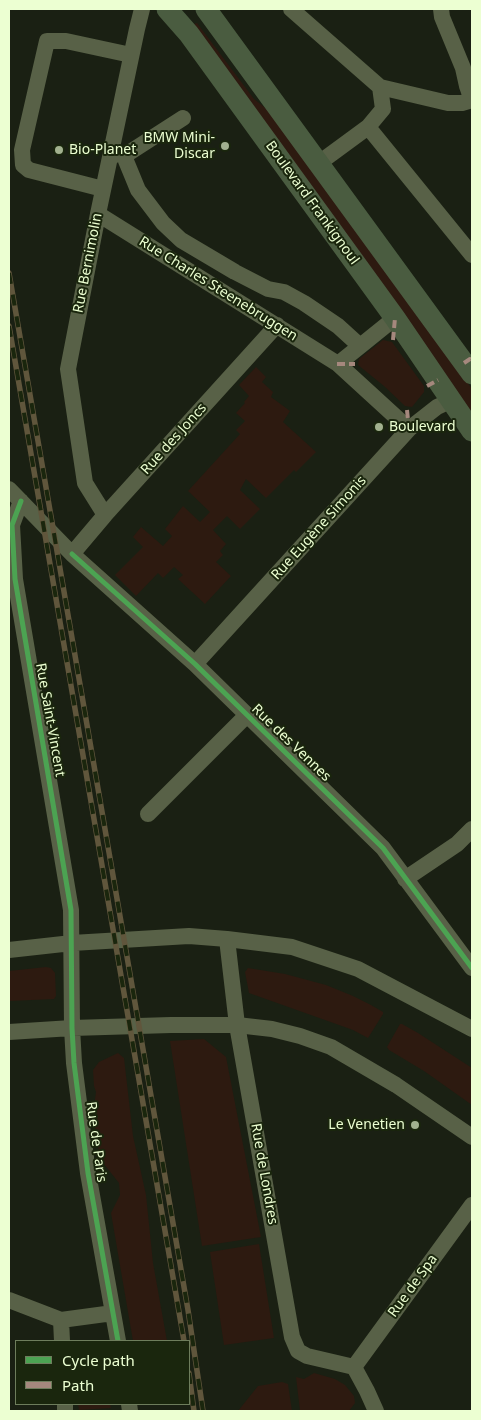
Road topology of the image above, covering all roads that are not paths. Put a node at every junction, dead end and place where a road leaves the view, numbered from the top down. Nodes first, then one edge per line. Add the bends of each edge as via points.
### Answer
1 (142, 9) edge
2 (167, 9) edge
3 (206, 9) edge
4 (291, 9) edge
5 (439, 10) edge
6 (131, 56) junction
7 (468, 68) edge
8 (380, 87) junction
9 (472, 100) edge
10 (183, 118) dead end
11 (368, 127) junction
12 (118, 155) junction
13 (319, 163) junction
14 (103, 189) junction
15 (98, 214) junction
16 (472, 255) edge
17 (395, 318) junction
18 (277, 325) junction
19 (360, 346) junction
20 (338, 364) junction
21 (472, 374) edge
22 (452, 400) junction
23 (409, 429) junction
24 (472, 431) edge
25 (9, 489) edge
26 (21, 501) junction
27 (105, 514) junction
28 (72, 554) junction
29 (194, 664) junction
30 (246, 716) junction
31 (148, 814) dead end
32 (472, 830) edge
33 (406, 879) junction
34 (227, 939) junction
35 (72, 943) junction
36 (9, 950) edge
37 (472, 968) edge
38 (472, 1014) edge
39 (457, 1022) junction
40 (238, 1025) junction
41 (72, 1028) junction
42 (472, 1029) edge
43 (9, 1032) edge
44 (472, 1137) edge
45 (472, 1205) edge
46 (9, 1300) edge
47 (112, 1313) junction
48 (61, 1320) junction
49 (62, 1340) edge
50 (118, 1340) edge
51 (354, 1367) junction
52 (376, 1411) edge

1 - 6 street, Rue Bernimolin
2 - 17 main road, Boulevard Frankignoul via 189,34
3 - 13 main road, Boulevard Frankignoul
4 - 8 street
5 - 7 street
6 - 12 street, Rue Bernimolin
6 - 14 street via 66,41 47,42 22,150 23,165 30,170
7 - 9 street via 467,86
8 - 9 street via 448,103
8 - 11 street via 383,109
10 - 12 street
11 - 13 street
11 - 16 street
12 - 14 street, Rue Bernimolin
12 - 19 street via 138,190 181,240 268,289 284,292 304,303
13 - 21 main road, Boulevard Frankignoul
14 - 15 street, Rue Bernimolin
15 - 18 street, Rue Charles Steenebruggen
15 - 27 street, Rue Bernimolin via 68,369 85,483
17 - 19 street
17 - 22 main road, Boulevard Frankignoul
18 - 20 street, Rue Charles Steenebruggen
18 - 27 street, Rue des Joncs
19 - 20 street
20 - 23 street, Rue Charles Steenebruggen
22 - 23 street, Rue Eugène Simonis via 437,407
22 - 24 main road, Boulevard Frankignoul
23 - 29 street, Rue Eugène Simonis
25 - 26 street, Rue des Vennes
26 - 28 street, Rue des Vennes
26 - 35 street, Rue Saint-Vincent via 12,525 15,579 71,910
27 - 28 street, Rue des Joncs
28 - 29 street, Rue des Vennes
29 - 30 street, Rue des Vennes
30 - 31 street
30 - 33 street, Rue des Vennes via 383,848
32 - 33 street
33 - 37 street, Rue des Vennes
34 - 35 street via 189,936
34 - 39 street via 292,947 358,969
34 - 40 street, Rue de Londres
35 - 36 street
35 - 41 street, Rue de Paris
38 - 39 street
39 - 42 street
40 - 41 street
40 - 44 street via 272,1029 331,1047 396,1085
40 - 51 street, Rue de Londres via 292,1337 298,1351 307,1356
41 - 43 street
41 - 47 street, Rue de Paris via 88,1173
45 - 51 street, Rue de Spa
46 - 48 street
47 - 48 street
47 - 50 street, Rue de Paris
48 - 49 street
51 - 52 street

